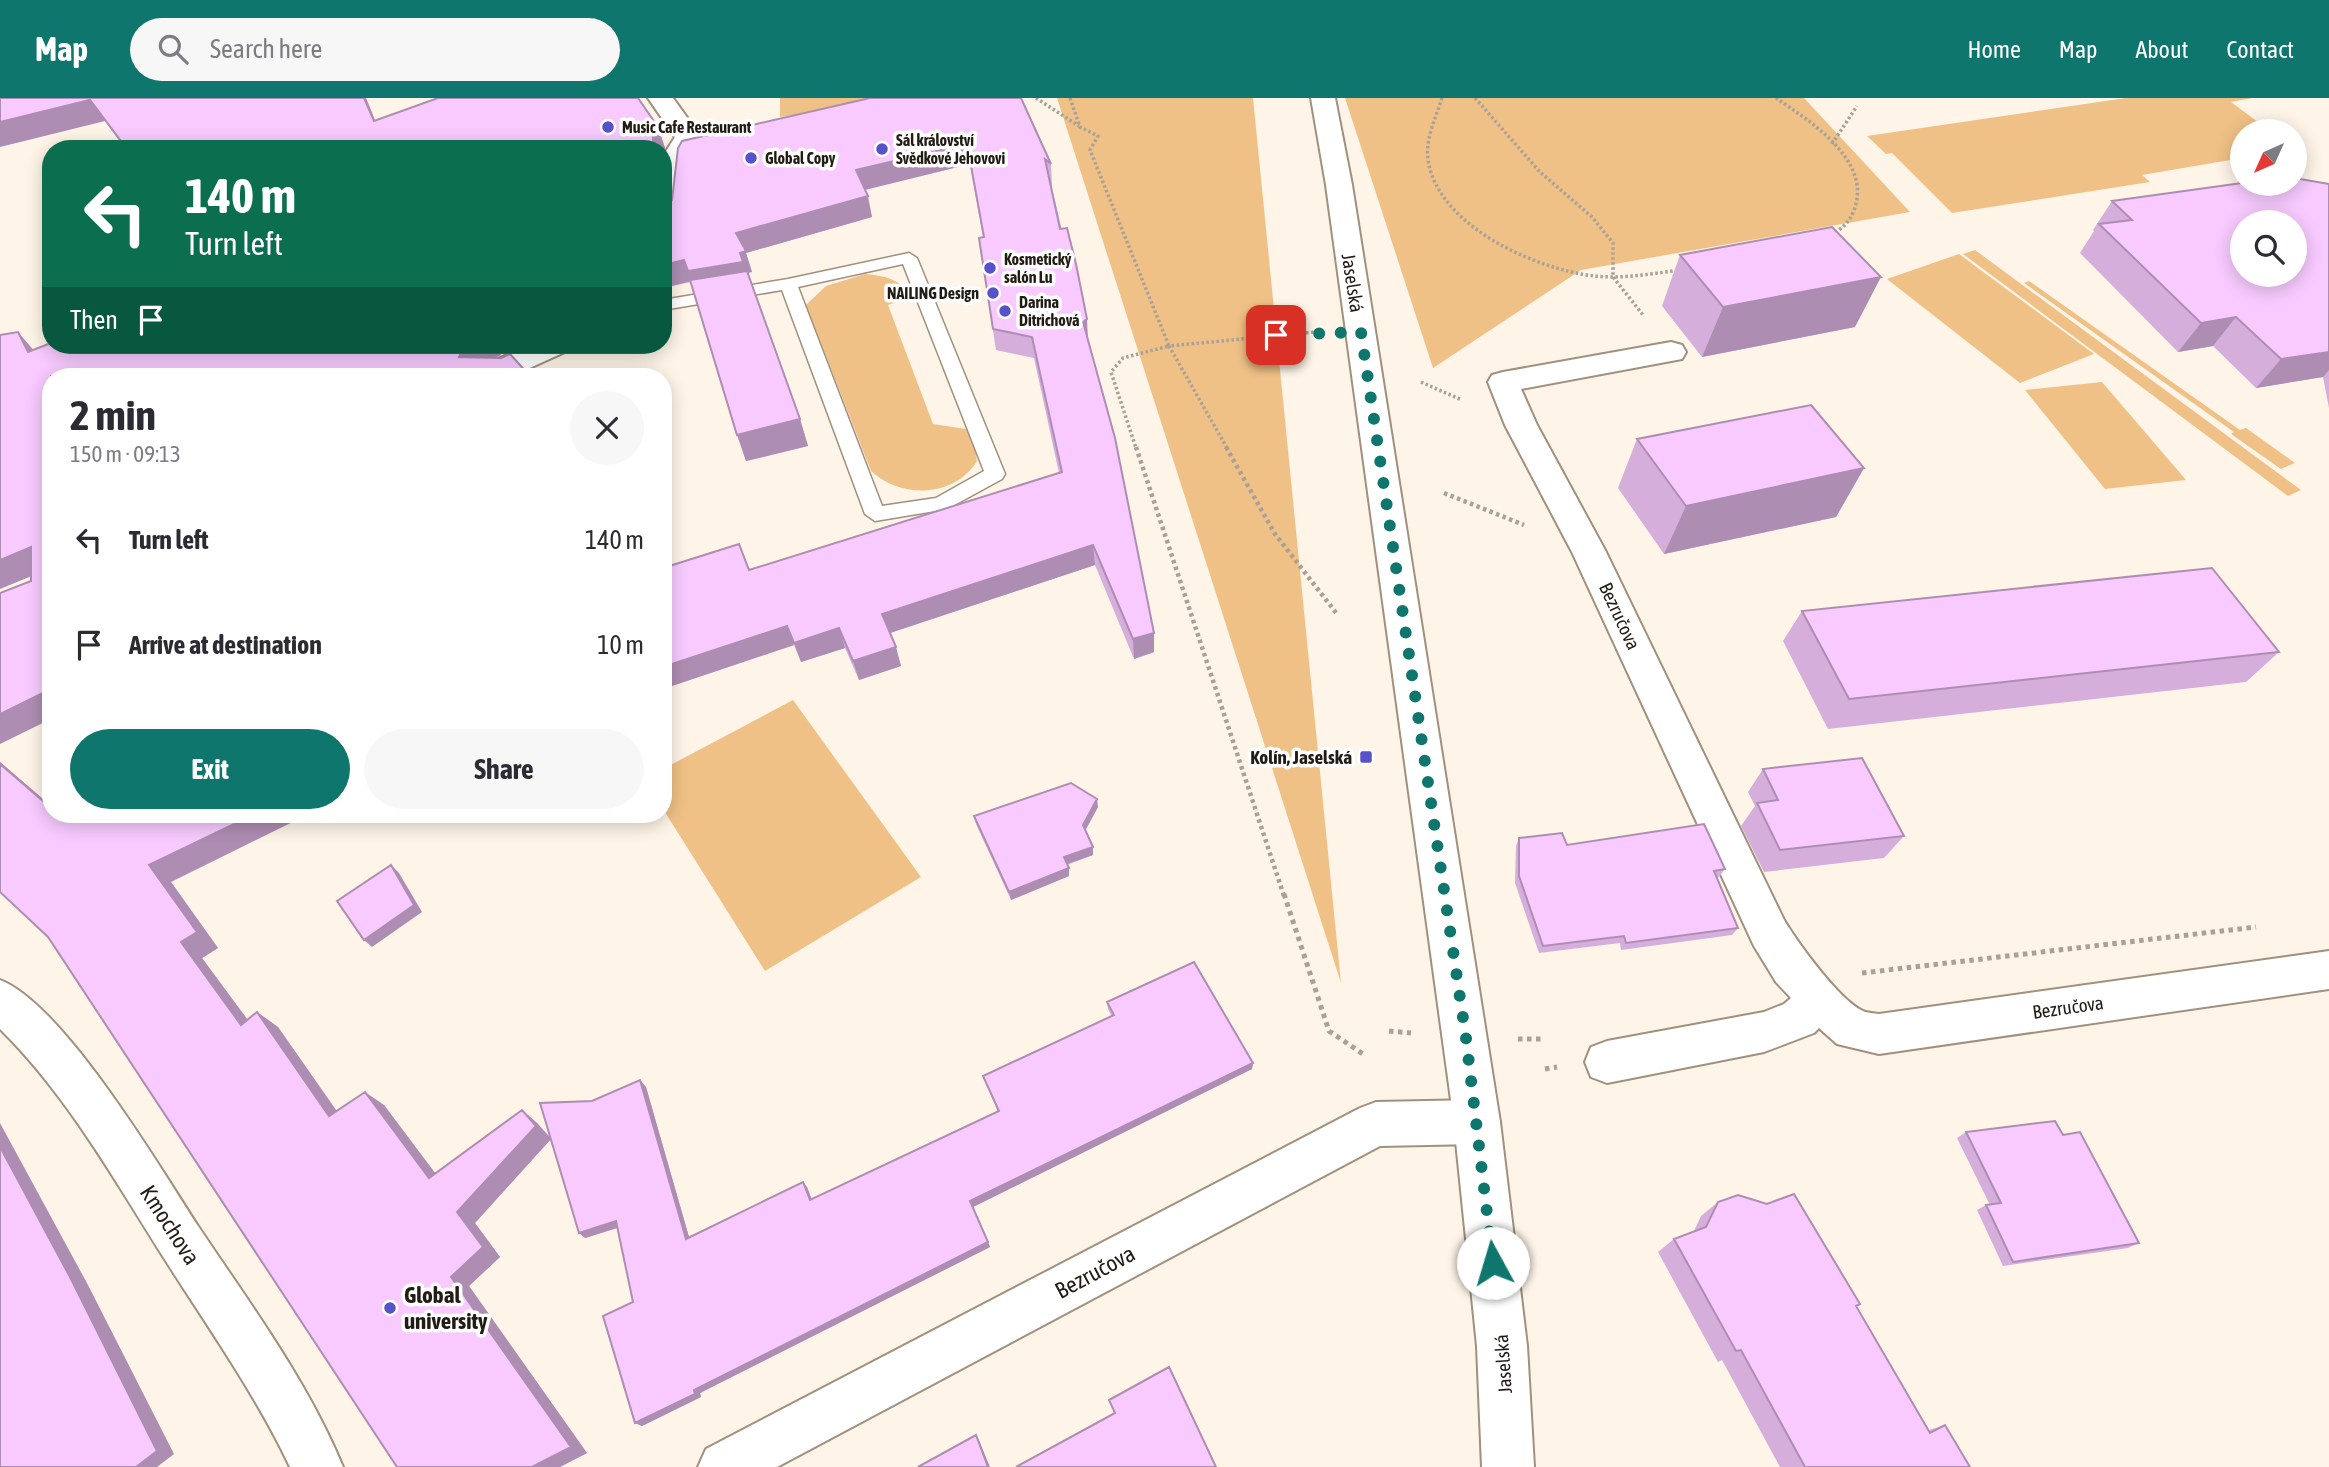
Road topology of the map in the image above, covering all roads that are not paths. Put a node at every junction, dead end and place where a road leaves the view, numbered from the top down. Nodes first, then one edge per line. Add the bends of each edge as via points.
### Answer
1 (660, 98) edge
2 (1323, 98) edge
3 (672, 165) edge
4 (788, 284) junction
5 (672, 303) edge
6 (1671, 352) dead end
7 (535, 354) edge
8 (504, 368) edge
9 (2329, 970) edge
10 (1819, 999) junction
11 (0, 1000) edge
12 (1607, 1062) dead end
13 (1478, 1122) junction
14 (317, 1467) edge
15 (724, 1467) edge
16 (1508, 1467) edge

1 - 3 street via 688,137
2 - 13 street, Jaselská
4 - 4 lane via 909,258 995,474 940,504 875,514
4 - 5 lane
6 - 10 street, Bezručova via 1503,382 1521,425 1590,552 1769,933 1791,968
7 - 8 street
9 - 10 street, Bezručova via 1879,1034 1852,1030
10 - 12 street via 1799,1018 1764,1032
11 - 14 street, Kmochova via 27,1024 95,1110 291,1411
13 - 15 street, Bezručova via 1376,1124
13 - 16 street, Jaselská via 1502,1346

